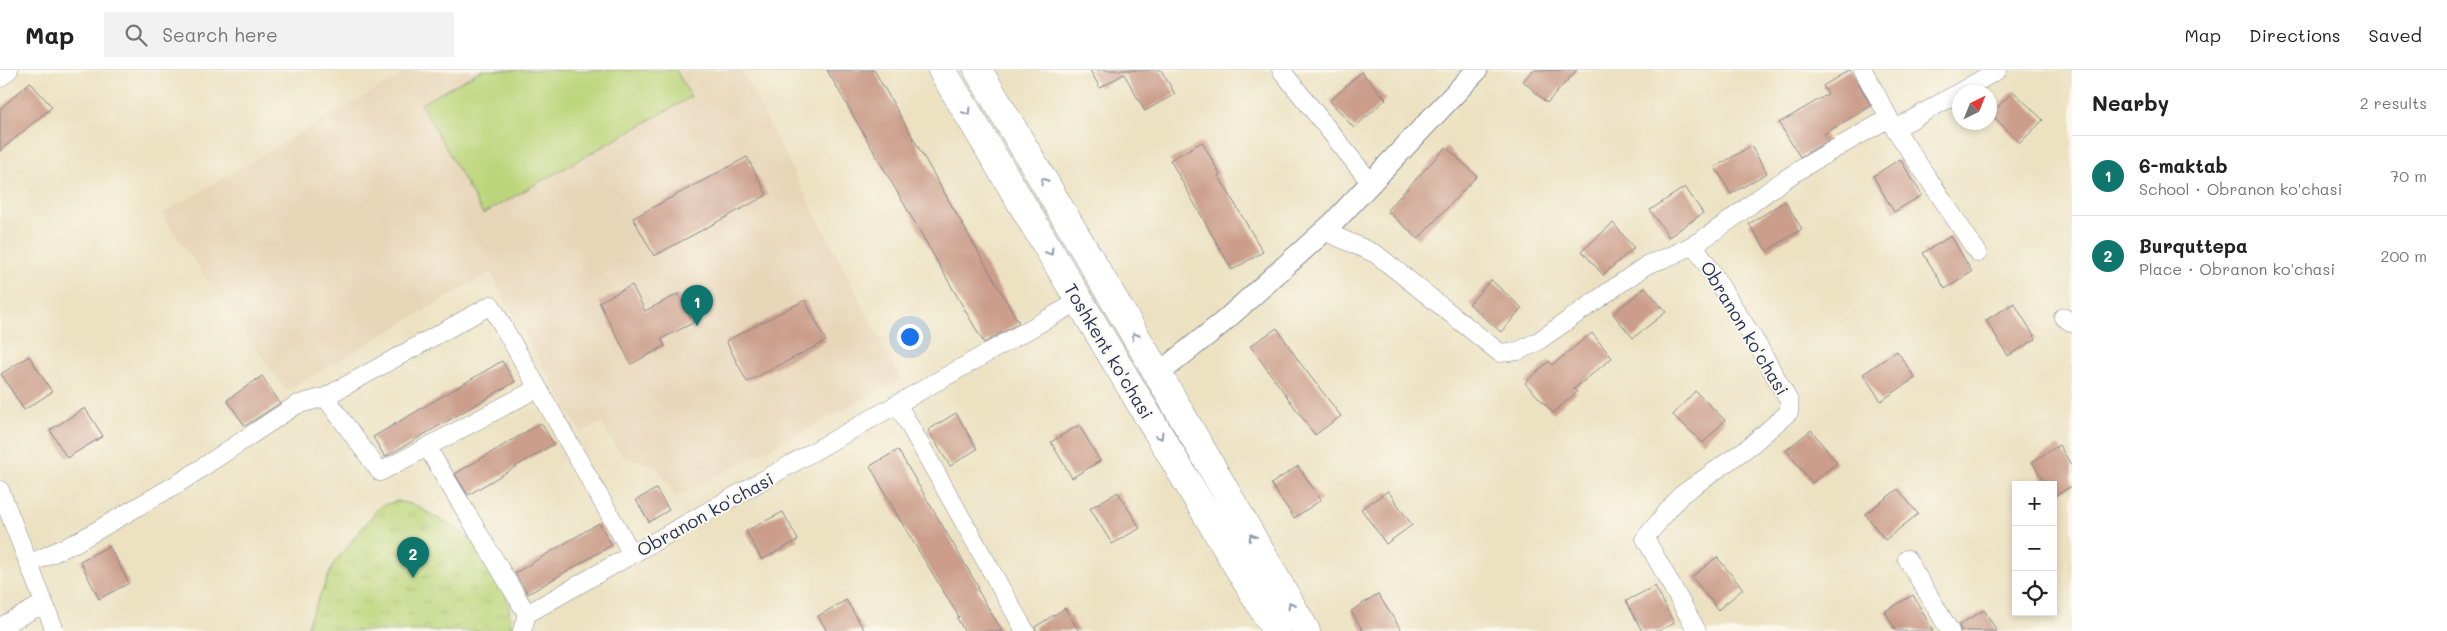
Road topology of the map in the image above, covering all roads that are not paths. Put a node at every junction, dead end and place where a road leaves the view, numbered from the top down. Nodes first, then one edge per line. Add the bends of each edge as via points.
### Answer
1 (9, 70) edge
2 (942, 70) edge
3 (978, 70) edge
4 (1281, 70) edge
5 (1476, 70) edge
6 (1863, 70) edge
7 (1998, 70) edge
8 (0, 78) edge
9 (1892, 124) junction
10 (1371, 183) junction
11 (1324, 231) junction
12 (1695, 246) junction
13 (1978, 253) dead end
14 (1079, 301) junction
15 (1158, 374) junction
16 (538, 388) junction
17 (325, 397) junction
18 (898, 405) junction
19 (427, 447) junction
20 (0, 490) edge
21 (632, 554) junction
22 (1907, 559) dead end
23 (29, 564) junction
24 (43, 604) junction
25 (525, 623) edge
26 (1, 628) edge
27 (55, 631) edge
28 (1025, 631) edge
29 (1276, 631) edge
30 (1306, 631) edge
31 (1697, 631) edge
32 (1950, 631) edge

1 - 8 street
2 -> 14 highway, Toshkent ko'chasi
15 -> 3 highway, Toshkent ko'chasi
4 - 10 street
5 - 10 street
6 - 9 street
7 - 9 street, Obranon ko'chasi
9 - 12 street, Obranon ko'chasi via 1792,175
9 - 13 street
10 - 11 street
11 - 12 street, Obranon ko'chasi via 1376,254 1500,353 1518,351 1537,342 1648,264
11 - 15 street via 1222,323
12 - 31 street, Obranon ko'chasi via 1789,401 1789,412 1750,446 1681,495 1645,538
14 - 18 street, Obranon ko'chasi
14 -> 29 highway, Toshkent ko'chasi
30 -> 15 highway, Toshkent ko'chasi
16 - 17 street via 491,306
16 - 19 street
16 - 21 street
17 - 19 street via 380,472
17 - 23 street via 296,405 182,481 77,542
18 - 21 street, Obranon ko'chasi
18 - 28 street
19 - 25 street
20 - 23 street
21 - 25 street, Obranon ko'chasi
22 - 32 street
23 - 24 street
24 - 26 street
24 - 27 street

